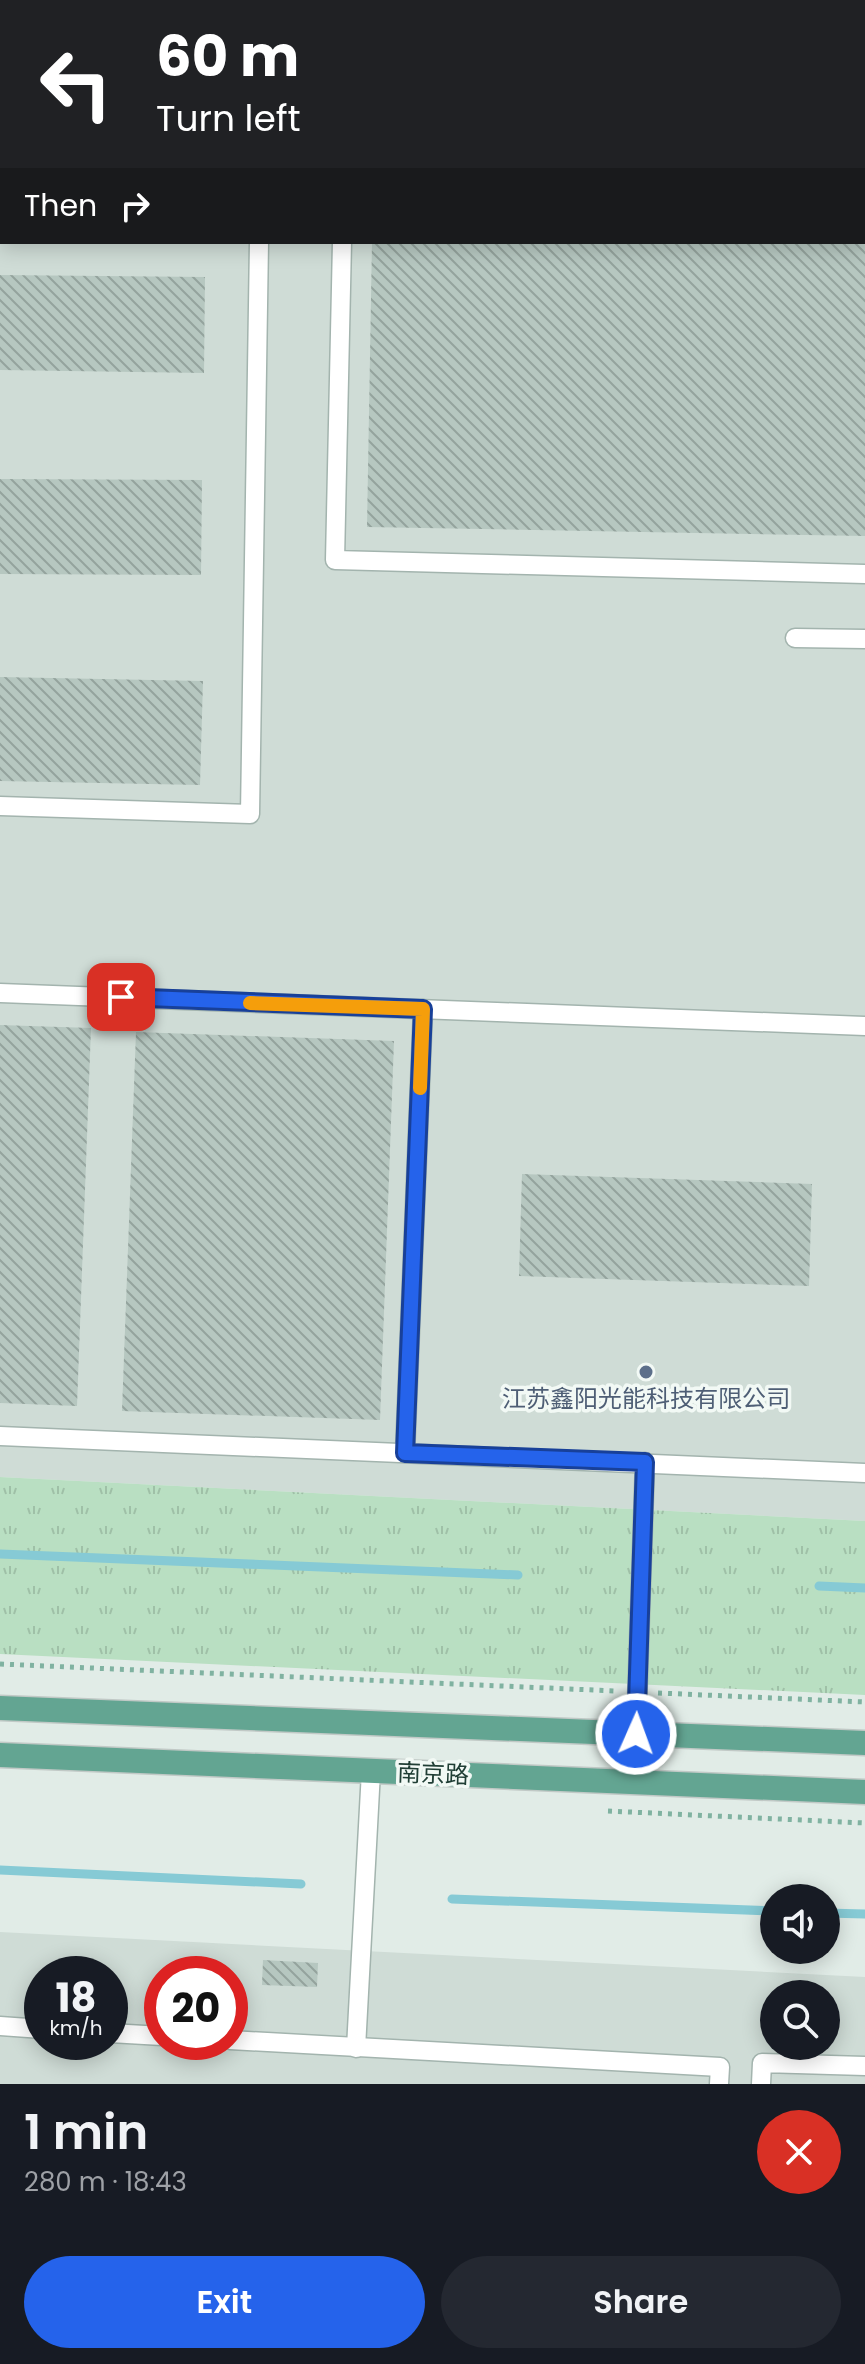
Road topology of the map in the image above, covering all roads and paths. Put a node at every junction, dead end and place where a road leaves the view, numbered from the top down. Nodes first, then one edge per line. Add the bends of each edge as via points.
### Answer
1 (259, 244) edge
2 (342, 244) edge
3 (865, 574) edge
4 (795, 638) dead end
5 (865, 639) edge
6 (0, 806) edge
7 (0, 993) edge
8 (423, 1009) junction
9 (865, 1026) edge
10 (0, 1436) edge
11 (405, 1453) junction
12 (645, 1462) junction
13 (865, 1473) edge
14 (0, 1664) edge
15 (638, 1692) junction
16 (865, 1702) edge
17 (0, 1708) edge
18 (636, 1734) junction
19 (865, 1743) edge
20 (0, 1755) edge
21 (371, 1771) junction
22 (865, 1792) edge
23 (0, 2026) edge
24 (24, 2028) edge
25 (248, 2041) edge
26 (356, 2048) junction
27 (865, 2066) edge
28 (719, 2084) edge
29 (761, 2084) edge

1 - 6 lane via 250,814
2 - 3 lane via 335,560
4 - 5 lane
7 - 8 lane
8 - 9 lane
8 - 11 lane
10 - 11 lane
11 - 12 lane
12 - 13 lane
12 - 15 lane
14 - 15 path
15 - 16 path
15 - 18 lane
17 - 18 main road, 南京路
18 - 19 main road, 南京路
20 - 21 main road, 南京路
21 - 22 main road, 南京路
21 - 26 lane
23 - 24 lane
25 - 26 lane
26 - 28 lane via 720,2067
27 - 29 lane via 762,2063

